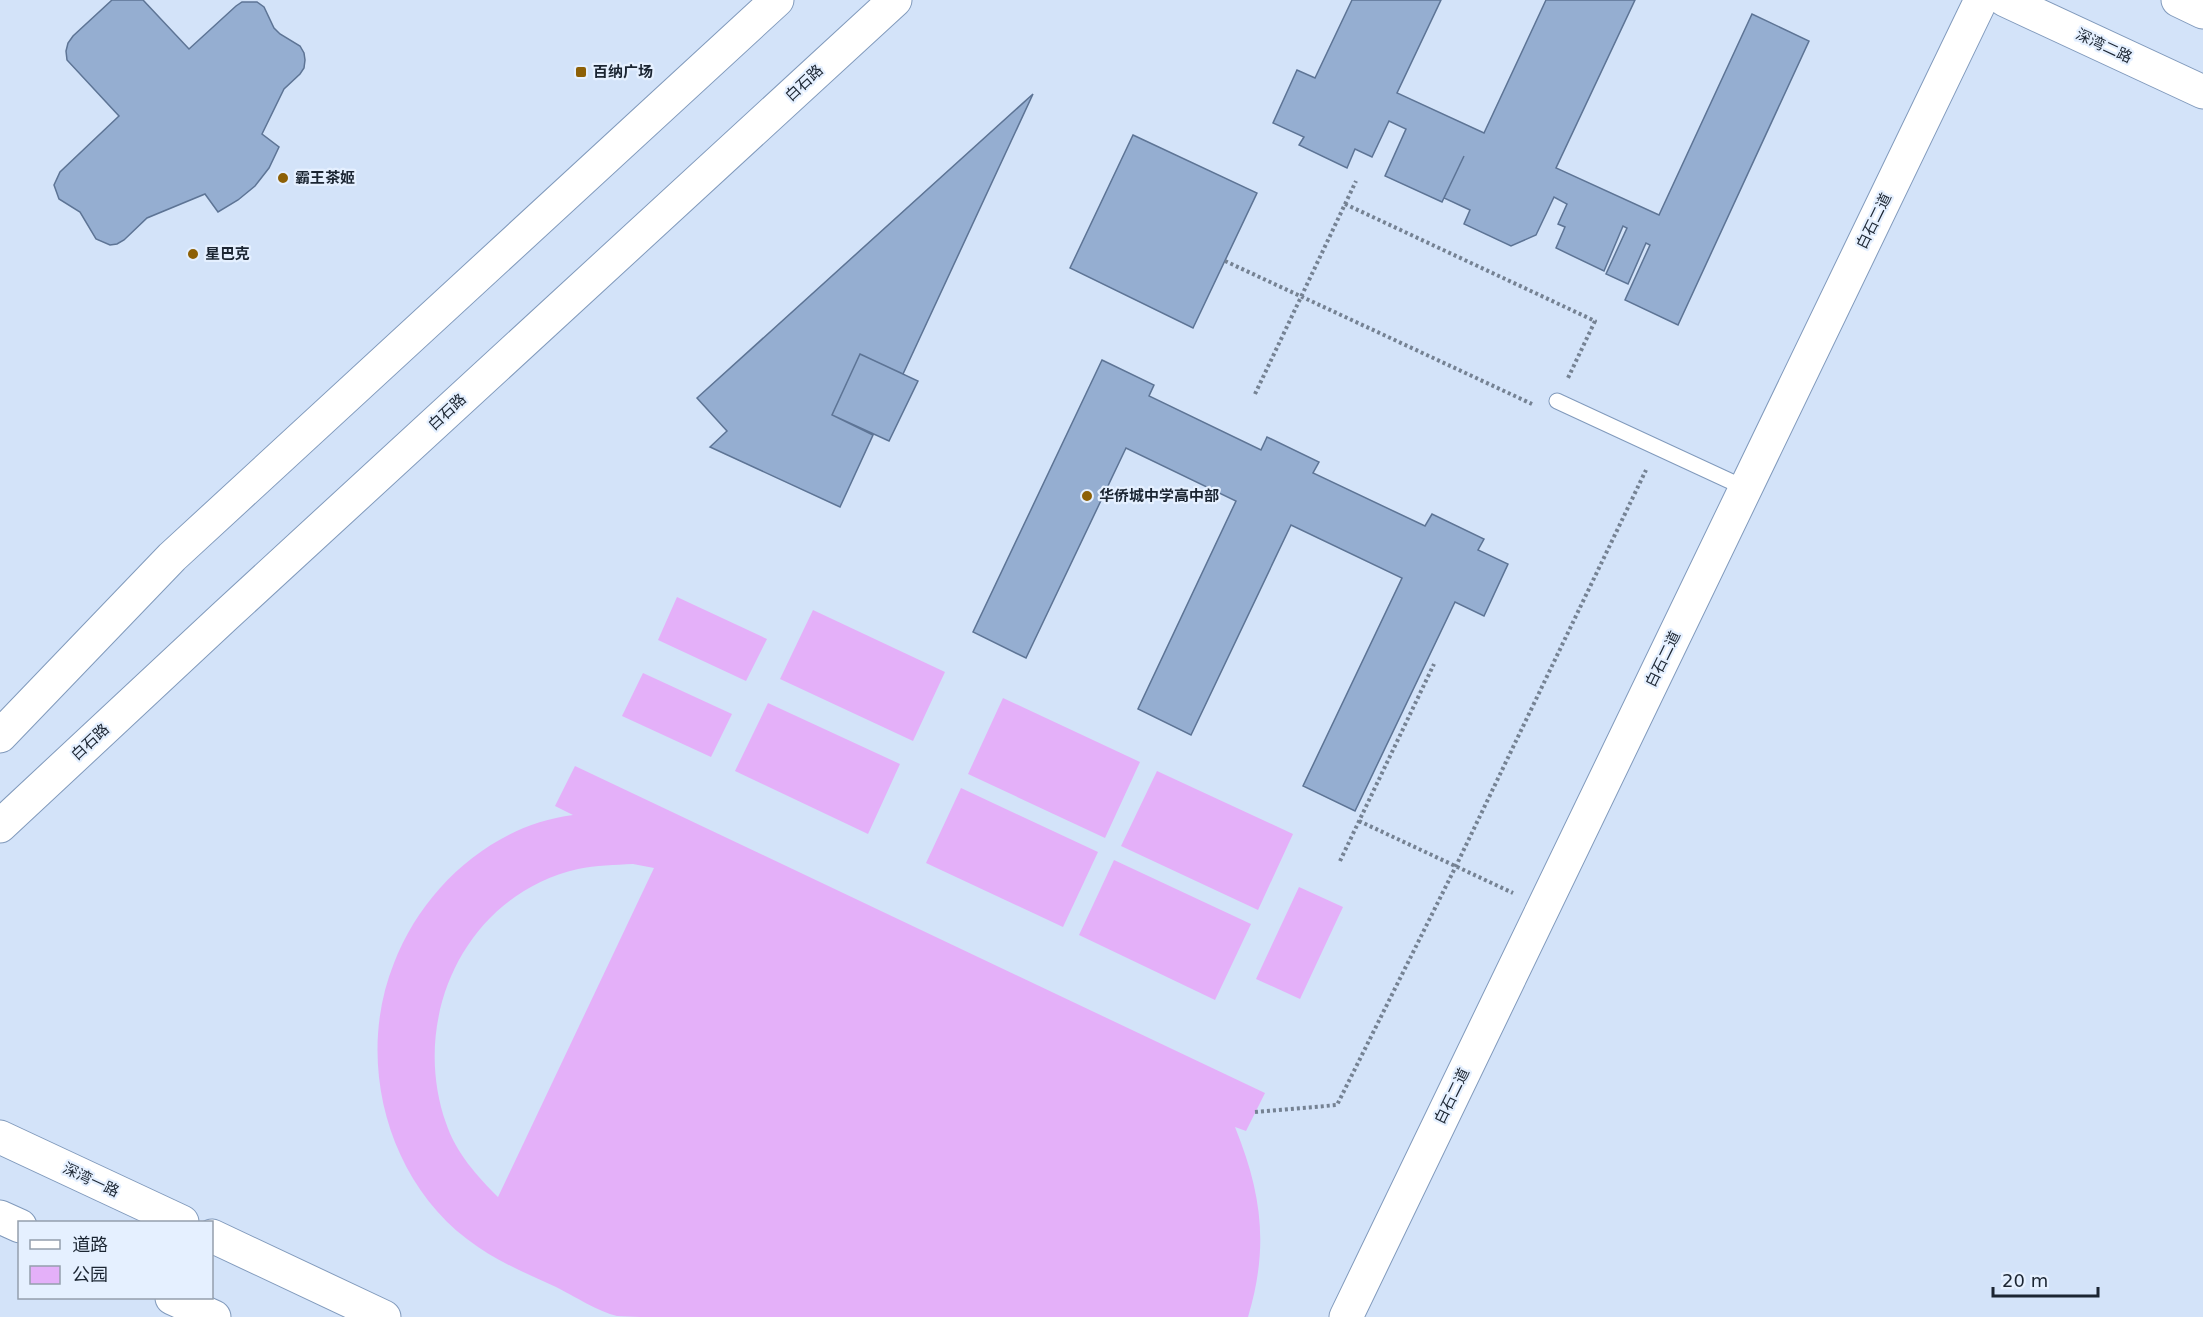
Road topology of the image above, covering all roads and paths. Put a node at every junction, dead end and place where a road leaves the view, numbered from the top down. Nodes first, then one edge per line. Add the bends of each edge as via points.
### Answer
1 (777, 0) edge
2 (895, 0) edge
3 (1981, 0) edge
4 (2005, 0) edge
5 (2178, 0) edge
6 (2203, 12) edge
7 (2203, 92) edge
8 (1356, 181) dead end
9 (1345, 204) junction
10 (1225, 261) dead end
11 (1301, 297) junction
12 (1256, 394) dead end
13 (1557, 401) junction
14 (1657, 447) junction
15 (1745, 488) junction
16 (1434, 664) dead end
17 (0, 736) edge
18 (1359, 821) junction
19 (0, 826) edge
20 (1340, 861) dead end
21 (1456, 867) junction
22 (1544, 907) junction
23 (1255, 1112) dead end
24 (0, 1137) edge
25 (0, 1217) edge
26 (180, 1221) edge
27 (18, 1225) edge
28 (213, 1236) edge
29 (174, 1299) edge
30 (214, 1317) edge
31 (384, 1317) edge
32 (1346, 1317) edge

1 - 17 main road via 172,557
2 - 19 main road, 白石路
3 - 15 main road, 白石二道
4 - 7 main road, 深湾二路
5 - 6 main road
8 - 9 path
9 - 11 path
9 - 13 path via 1595,321
10 - 11 path
11 - 12 path
11 - 13 path via 1551,414
13 - 14 lane
14 - 15 lane
14 - 21 path
15 - 22 main road, 白石二道
16 - 18 path
18 - 20 path
18 - 21 path
21 - 22 path
21 - 23 path via 1337,1106
22 - 32 main road, 白石二道
24 - 26 main road, 深湾一路
25 - 27 main road
28 - 31 main road
29 - 30 main road

